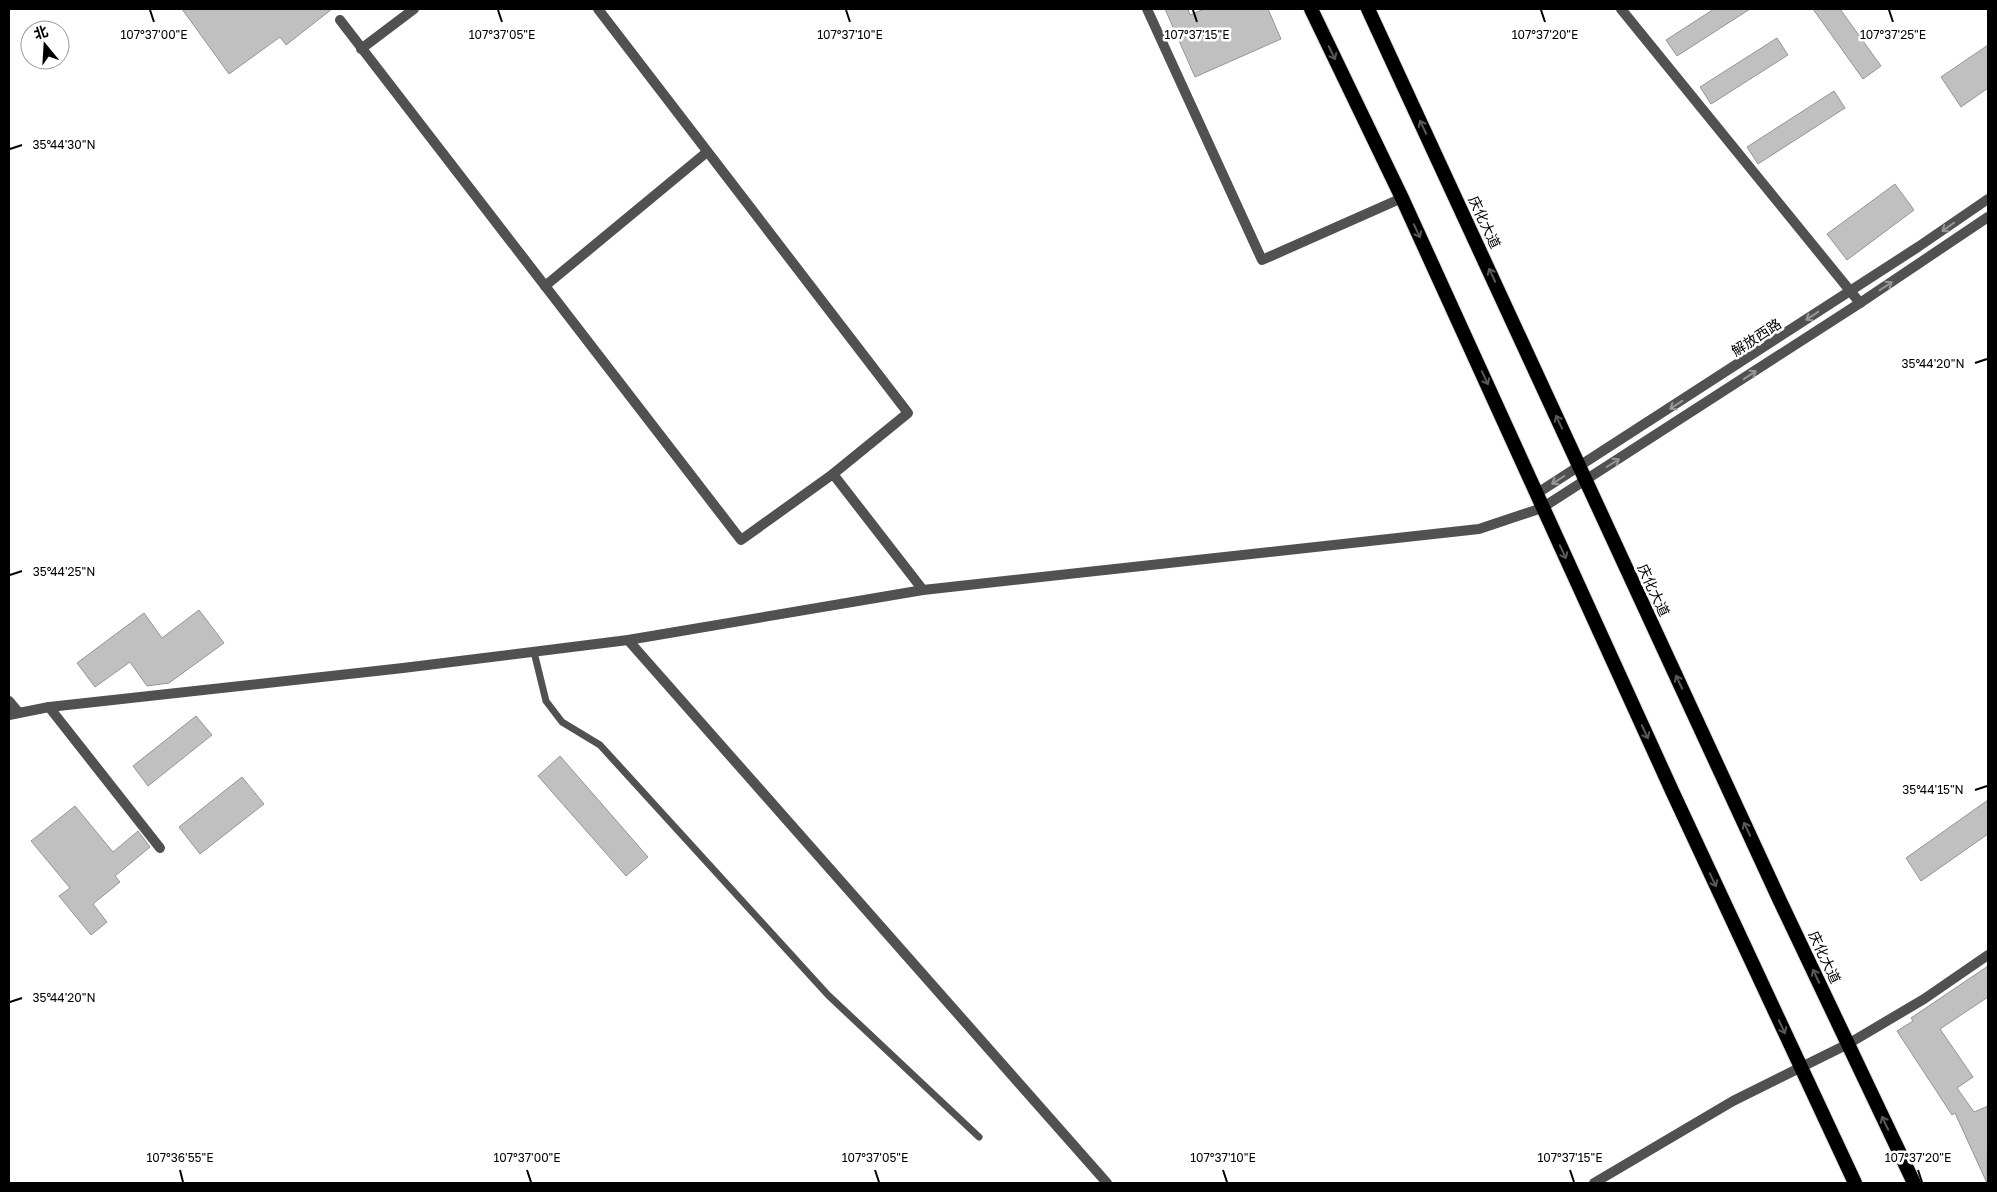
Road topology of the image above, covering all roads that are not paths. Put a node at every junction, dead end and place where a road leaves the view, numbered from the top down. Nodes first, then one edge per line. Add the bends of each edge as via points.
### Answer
1 (414, 9) edge
2 (598, 9) edge
3 (1147, 9) edge
4 (1310, 9) edge
5 (1368, 9) edge
6 (1622, 9) edge
7 (340, 20) dead end
8 (361, 49) junction
9 (708, 152) junction
10 (1402, 198) junction
11 (1988, 199) edge
12 (1988, 217) edge
13 (544, 286) junction
14 (1850, 292) junction
15 (1860, 304) junction
16 (1580, 466) junction
17 (833, 474) junction
18 (1586, 480) junction
19 (1536, 494) junction
20 (1542, 508) junction
21 (923, 590) junction
22 (628, 640) junction
23 (534, 652) junction
24 (9, 700) edge
25 (49, 707) junction
26 (14, 714) edge
27 (160, 848) dead end
28 (1988, 955) edge
29 (1848, 1044) junction
30 (1801, 1068) junction
31 (979, 1137) dead end
32 (1605, 1180) edge
33 (1107, 1183) edge
34 (1594, 1183) edge
35 (1855, 1183) edge
36 (1914, 1183) edge

1 - 8 street
2 - 9 street
3 - 10 street via 1262,260
4 -> 10 highway
16 -> 5 highway, 庆化大道
6 - 14 street
7 - 8 street
8 - 13 street
9 - 13 street
9 - 17 street via 908,414
10 -> 19 highway
11 -> 14 street, 解放西路
15 -> 12 street, 解放西路
13 - 17 street via 741,540
14 - 15 street
14 -> 16 street, 解放西路
18 -> 15 street, 解放西路
16 - 18 highway, 庆化大道
16 -> 19 street, 解放西路
17 - 21 street
18 - 20 street, 解放西路
29 -> 18 highway, 庆化大道
19 - 20 highway
20 - 21 street, 解放西路 via 1479,529
20 -> 30 highway
21 - 22 street, 解放西路
22 - 23 street, 解放西路
22 - 33 street
23 - 25 street, 解放西路
23 - 31 lane via 546,701 562,722 600,745 828,995
24 - 26 street
25 - 26 street, 解放西路
25 - 27 street
28 - 29 street via 1924,999
29 - 30 street
36 -> 29 highway, 庆化大道
30 - 32 street via 1733,1101
30 - 35 highway
32 - 34 street

